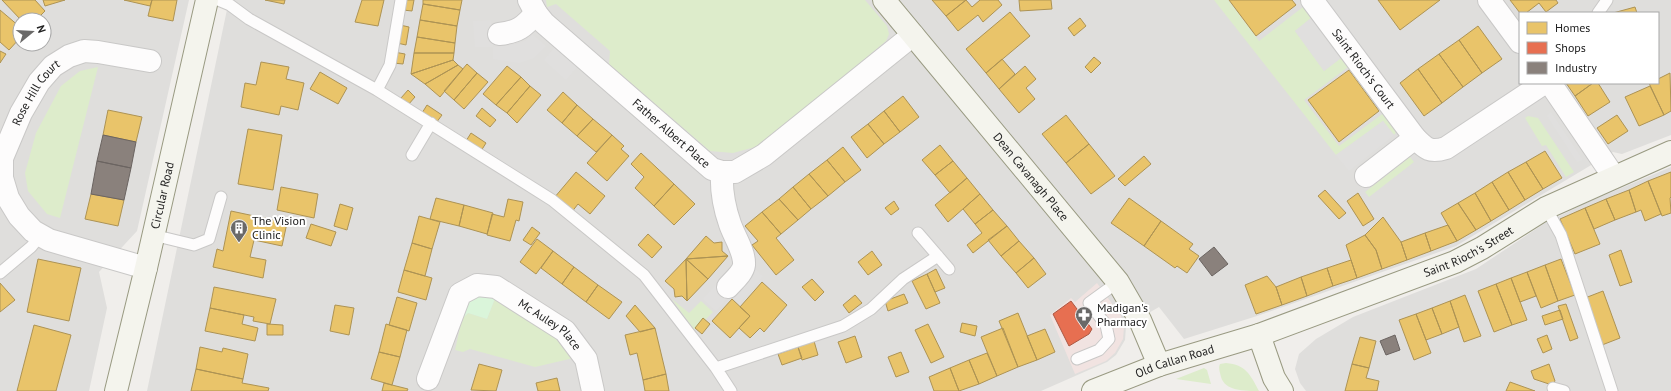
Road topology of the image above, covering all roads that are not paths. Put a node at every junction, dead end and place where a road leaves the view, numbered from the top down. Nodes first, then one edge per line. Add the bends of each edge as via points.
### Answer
1 (207, 0) edge
2 (218, 0) edge
3 (401, 0) edge
4 (884, 0) edge
5 (1312, 0) edge
6 (1489, 0) edge
7 (1607, 0) edge
8 (533, 7) edge
9 (1599, 12) edge
10 (499, 34) dead end
11 (913, 35) junction
12 (1519, 41) edge
13 (150, 61) dead end
14 (1542, 84) edge
15 (1551, 84) edge
16 (377, 90) junction
17 (431, 122) junction
18 (1415, 138) junction
19 (1671, 152) edge
20 (412, 155) dead end
21 (722, 172) junction
22 (1366, 176) dead end
23 (1614, 177) junction
24 (221, 197) dead end
25 (1546, 208) junction
26 (918, 232) dead end
27 (41, 235) junction
28 (153, 235) junction
29 (938, 256) junction
30 (146, 268) junction
31 (949, 269) dead end
32 (0, 273) edge
33 (1118, 282) junction
34 (728, 287) dead end
35 (1259, 335) junction
36 (1077, 359) dead end
37 (1159, 365) junction
38 (716, 368) junction
39 (428, 379) dead end
40 (116, 391) edge
41 (594, 391) edge
42 (731, 391) edge
43 (1092, 391) edge
44 (1282, 391) edge
45 (1612, 391) edge

1 - 28 street, Circular Road
2 - 16 lane
3 - 16 lane via 390,65
4 - 11 street, Dean Cavanagh Place
5 - 18 street, Saint Rioch's Court
6 - 12 street
7 - 9 lane
8 - 10 street, Father Albert Place via 524,27
8 - 21 street, Father Albert Place via 544,23 712,169
11 - 21 street, Father Albert Place via 764,156 735,172
11 - 33 street, Dean Cavanagh Place
13 - 27 street, Rose Hill Court via 84,51 69,56 53,66 39,82 21,113 2,158 2,178 8,198 19,216
14 - 18 street, Saint Rioch's Court via 1446,148 1436,151 1427,149
15 - 23 street
16 - 17 lane
17 - 20 lane
17 - 38 lane via 552,200 644,275
18 - 22 street
19 - 23 street, Saint Rioch's Street
21 - 34 street via 721,191 744,264 742,272
23 - 25 street, Saint Rioch's Street
24 - 28 lane via 209,239 194,245
25 - 35 street, Saint Rioch's Street via 1455,262
25 - 45 lane via 1561,235
26 - 29 lane
27 - 30 street, Rose Hill Court via 49,240
27 - 32 lane via 31,247
28 - 30 street, Circular Road
29 - 31 lane
29 - 38 lane via 903,279 871,309 843,326
30 - 40 street, Circular Road
33 - 36 lane via 1089,303 1106,325 1109,338 1099,350
33 - 37 street, Dean Cavanagh Place via 1140,320
35 - 37 street, Old Callan Road
35 - 44 street via 1274,378
37 - 43 street, Old Callan Road
38 - 42 lane
39 - 41 street, Mc Auley Place via 460,294 471,278 496,287 565,330 586,359

